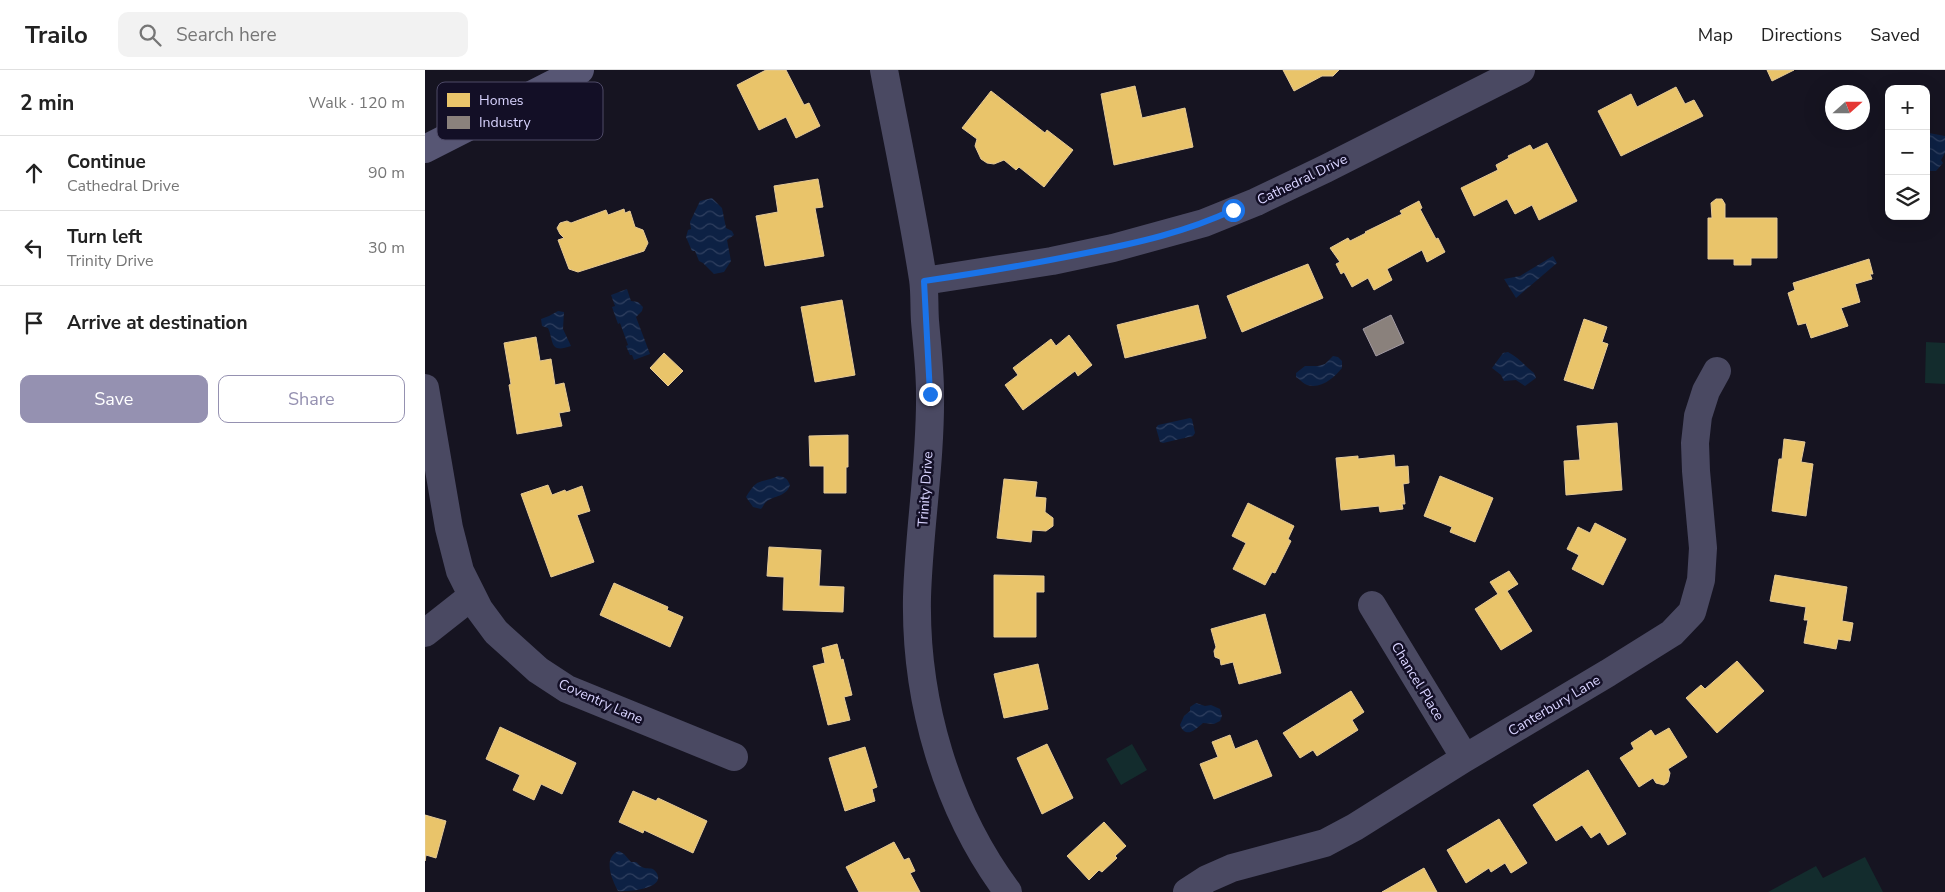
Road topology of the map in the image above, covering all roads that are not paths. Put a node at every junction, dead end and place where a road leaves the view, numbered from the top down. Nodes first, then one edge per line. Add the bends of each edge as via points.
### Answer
1 (580, 70) edge
2 (884, 70) edge
3 (1521, 70) edge
4 (556, 82) edge
5 (443, 140) edge
6 (425, 149) edge
7 (924, 281) junction
8 (1717, 371) dead end
9 (425, 388) edge
10 (472, 596) junction
11 (1372, 605) dead end
12 (425, 633) edge
13 (734, 757) dead end
14 (1465, 758) junction
15 (1008, 892) edge
16 (1187, 892) edge

1 - 4 main road
2 - 7 street, Trinity Drive
3 - 7 street, Cathedral Drive via 1325,170 1204,223 1052,261
5 - 6 main road
7 - 15 street, Trinity Drive via 930,394 927,483 917,598 921,673 935,738 958,804 987,863
8 - 14 street, Canterbury Lane via 1698,416 1695,443 1703,548 1701,580 1692,612 1672,633
9 - 10 street, Coventry Lane via 449,528 460,571
10 - 12 street
10 - 13 street, Coventry Lane via 496,632 538,670 567,688
11 - 14 street, Chancel Place
14 - 16 street, Canterbury Lane via 1325,843 1232,868

